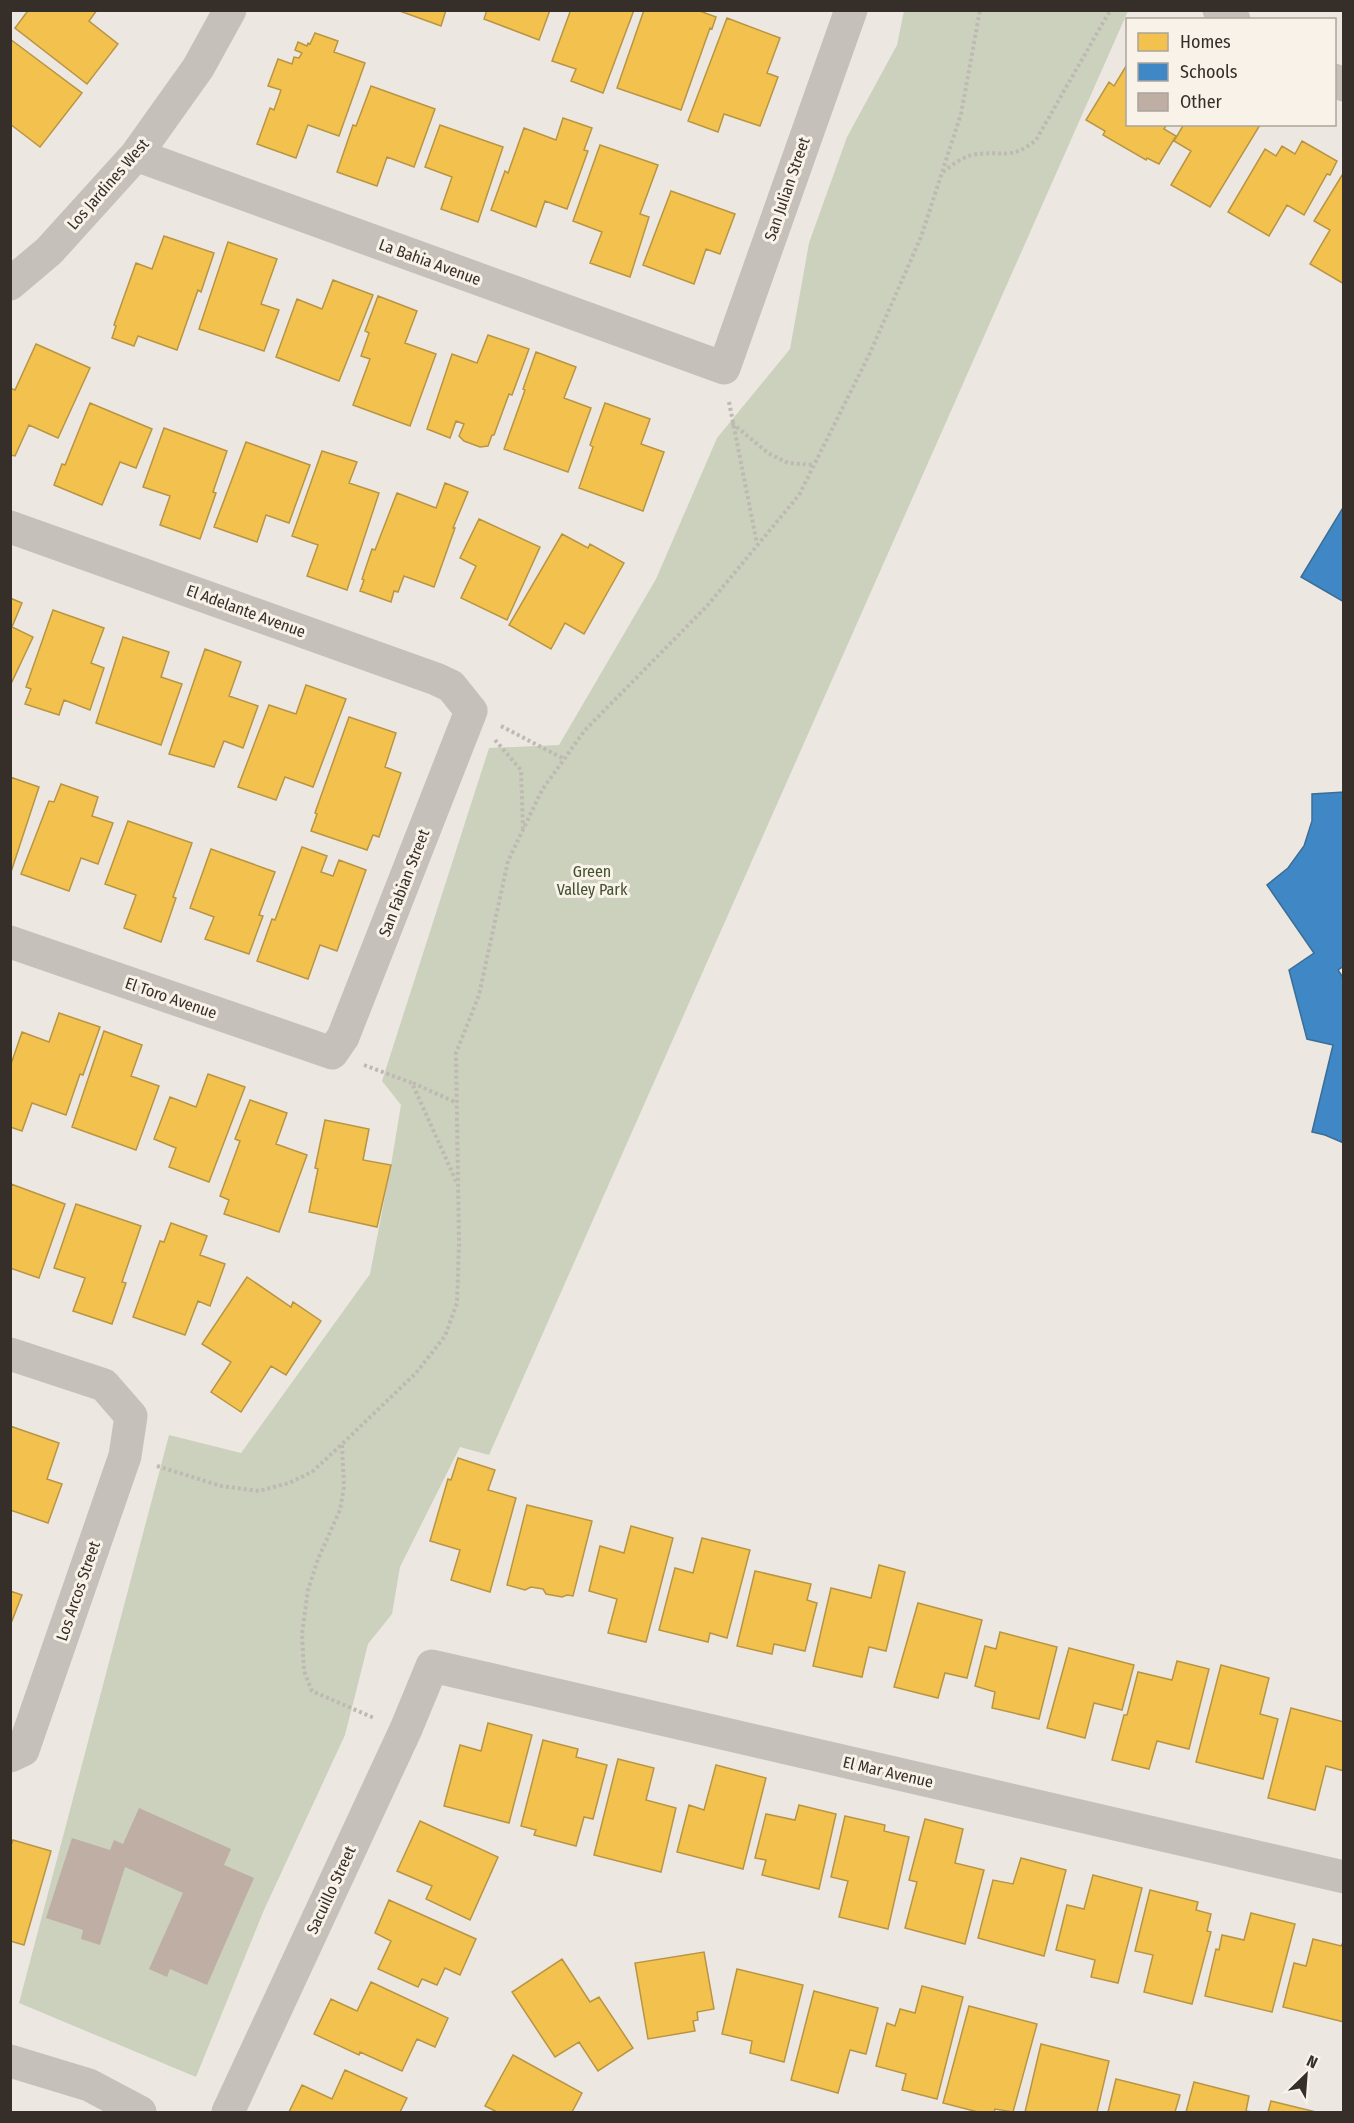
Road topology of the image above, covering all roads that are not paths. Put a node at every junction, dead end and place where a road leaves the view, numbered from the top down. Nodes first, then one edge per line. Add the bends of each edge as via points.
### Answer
1 (230, 10) edge
2 (851, 10) edge
3 (136, 155) junction
4 (10, 284) edge
5 (724, 368) joint
6 (10, 527) edge
7 (471, 711) joint
8 (10, 942) edge
9 (332, 1053) joint
10 (10, 1354) edge
11 (432, 1666) joint
12 (10, 1756) edge
13 (1344, 1877) edge
14 (10, 2061) edge
15 (140, 2112) edge
16 (228, 2112) edge

1 - 3 street, Los Jardines West via 198,68
2 - 5 street, San Julian Street
3 - 4 street, Los Jardines West via 49,251
3 - 5 street, La Bahia Avenue
6 - 7 street, El Adelante Avenue via 436,679 451,686
7 - 9 street, San Fabian Street via 343,1037
8 - 9 street, El Toro Avenue
10 - 12 street, Los Arcos Street via 104,1385 131,1416 125,1456 23,1750
11 - 13 street, El Mar Avenue
11 - 16 street, Sacuillo Street
14 - 15 street via 89,2085

